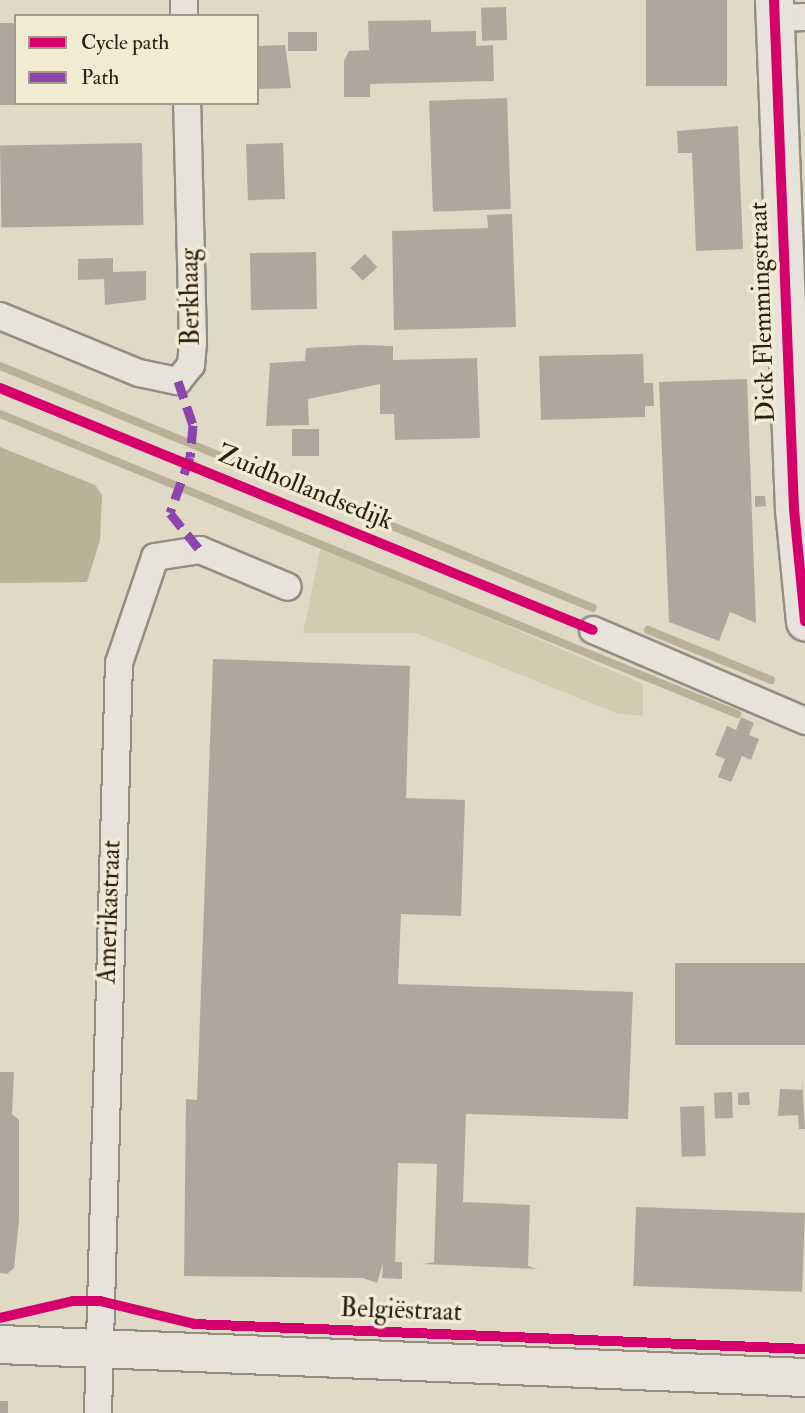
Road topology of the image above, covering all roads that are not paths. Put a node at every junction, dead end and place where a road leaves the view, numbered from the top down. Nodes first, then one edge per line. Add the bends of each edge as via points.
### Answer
1 (785, 12) edge
2 (187, 105) edge
3 (0, 316) edge
4 (288, 587) dead end
5 (805, 621) edge
6 (593, 631) dead end
7 (805, 721) edge
8 (0, 1344) edge
9 (98, 1347) junction
10 (801, 1374) edge
11 (98, 1413) edge

1 - 5 main road, Dick Flemmingstraat via 795,534
2 - 3 street, Berkhaag via 193,343 191,365 178,380 139,373
4 - 9 street, Amerikastraat via 200,551 155,557 119,663
6 - 7 street
8 - 9 main road, Belgiëstraat
9 - 10 main road, Belgiëstraat
9 - 11 street, Amerikastraat

